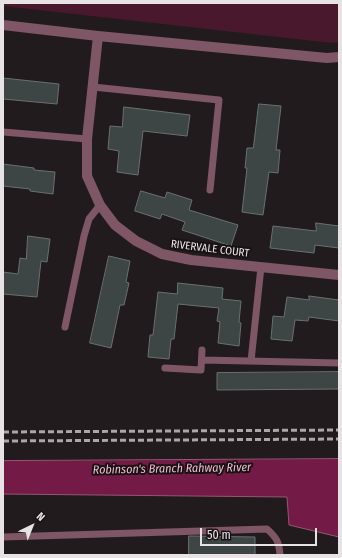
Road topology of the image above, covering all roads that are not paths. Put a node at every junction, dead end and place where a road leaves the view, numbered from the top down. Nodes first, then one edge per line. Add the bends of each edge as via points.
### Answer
1 (3, 25) edge
2 (98, 36) junction
3 (339, 56) edge
4 (93, 87) junction
5 (3, 132) edge
6 (87, 139) junction
7 (210, 190) dead end
8 (100, 205) junction
9 (261, 267) junction
10 (339, 274) edge
11 (64, 327) dead end
12 (202, 350) dead end
13 (202, 360) junction
14 (251, 361) junction
15 (339, 363) edge
16 (165, 368) dead end
17 (3, 537) edge
18 (280, 555) edge

1 - 2 street
2 - 3 street via 321,57
2 - 4 street, RIVERVALE COURT
4 - 6 street, RIVERVALE COURT
4 - 7 lane via 219,100
5 - 6 lane
6 - 8 street, RIVERVALE COURT via 87,176
8 - 9 street, RIVERVALE COURT via 115,225 136,241 162,254 190,260
8 - 11 lane via 89,220 84,236
9 - 10 street, RIVERVALE COURT
9 - 14 lane
12 - 13 lane
13 - 14 lane
13 - 16 lane via 201,370
14 - 15 lane
17 - 18 lane via 267,529 277,538

